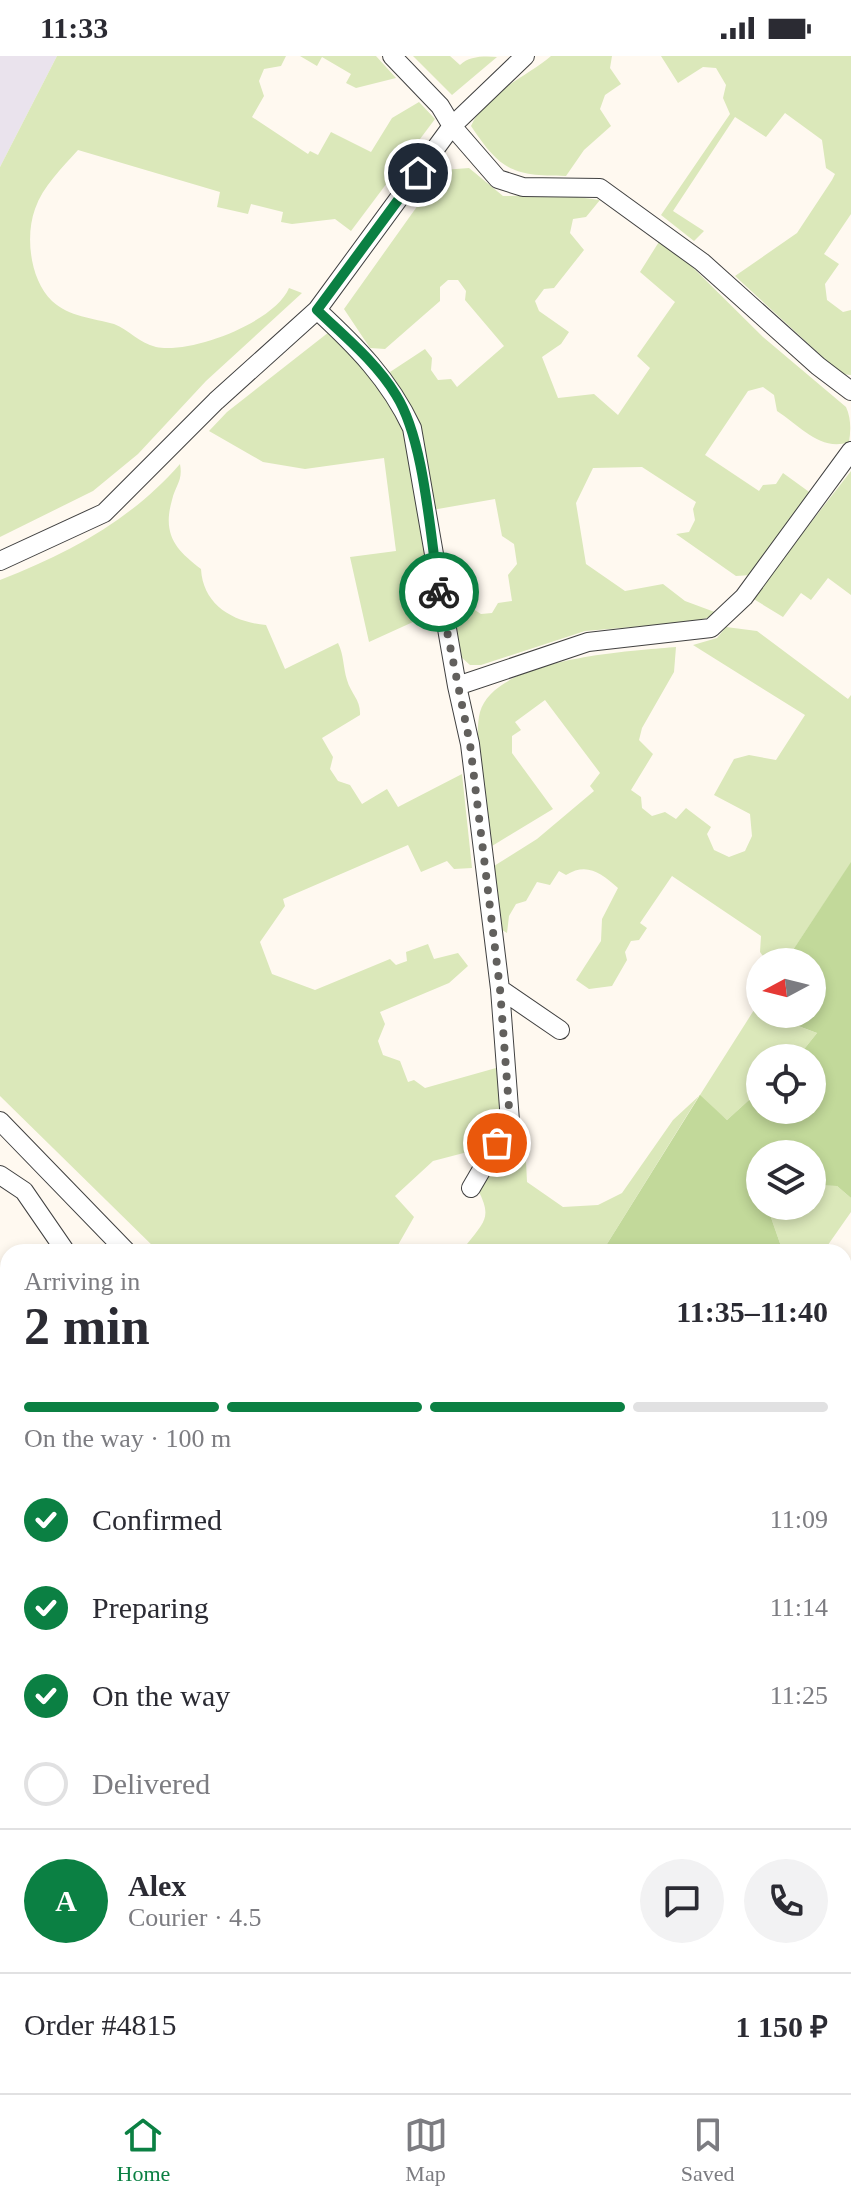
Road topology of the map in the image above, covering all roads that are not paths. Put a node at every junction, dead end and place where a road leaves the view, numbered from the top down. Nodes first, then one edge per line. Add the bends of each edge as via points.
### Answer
1 (392, 56) edge
2 (525, 56) edge
3 (452, 126) junction
4 (317, 310) junction
5 (851, 391) edge
6 (851, 451) edge
7 (0, 561) edge
8 (457, 686) junction
9 (500, 989) junction
10 (560, 1030) dead end
11 (0, 1121) edge
12 (0, 1175) edge
13 (471, 1188) dead end
14 (60, 1244) edge
15 (119, 1244) edge

1 - 3 lane
2 - 3 lane
3 - 4 lane
3 - 5 lane via 498,179 523,187 600,188 702,262
4 - 7 lane via 104,513
4 - 8 lane via 368,358 397,396 412,428
6 - 8 lane via 744,597 711,628 588,642
8 - 9 lane via 470,744
9 - 10 lane
9 - 13 lane via 510,1121
11 - 15 lane
12 - 14 lane via 24,1191

